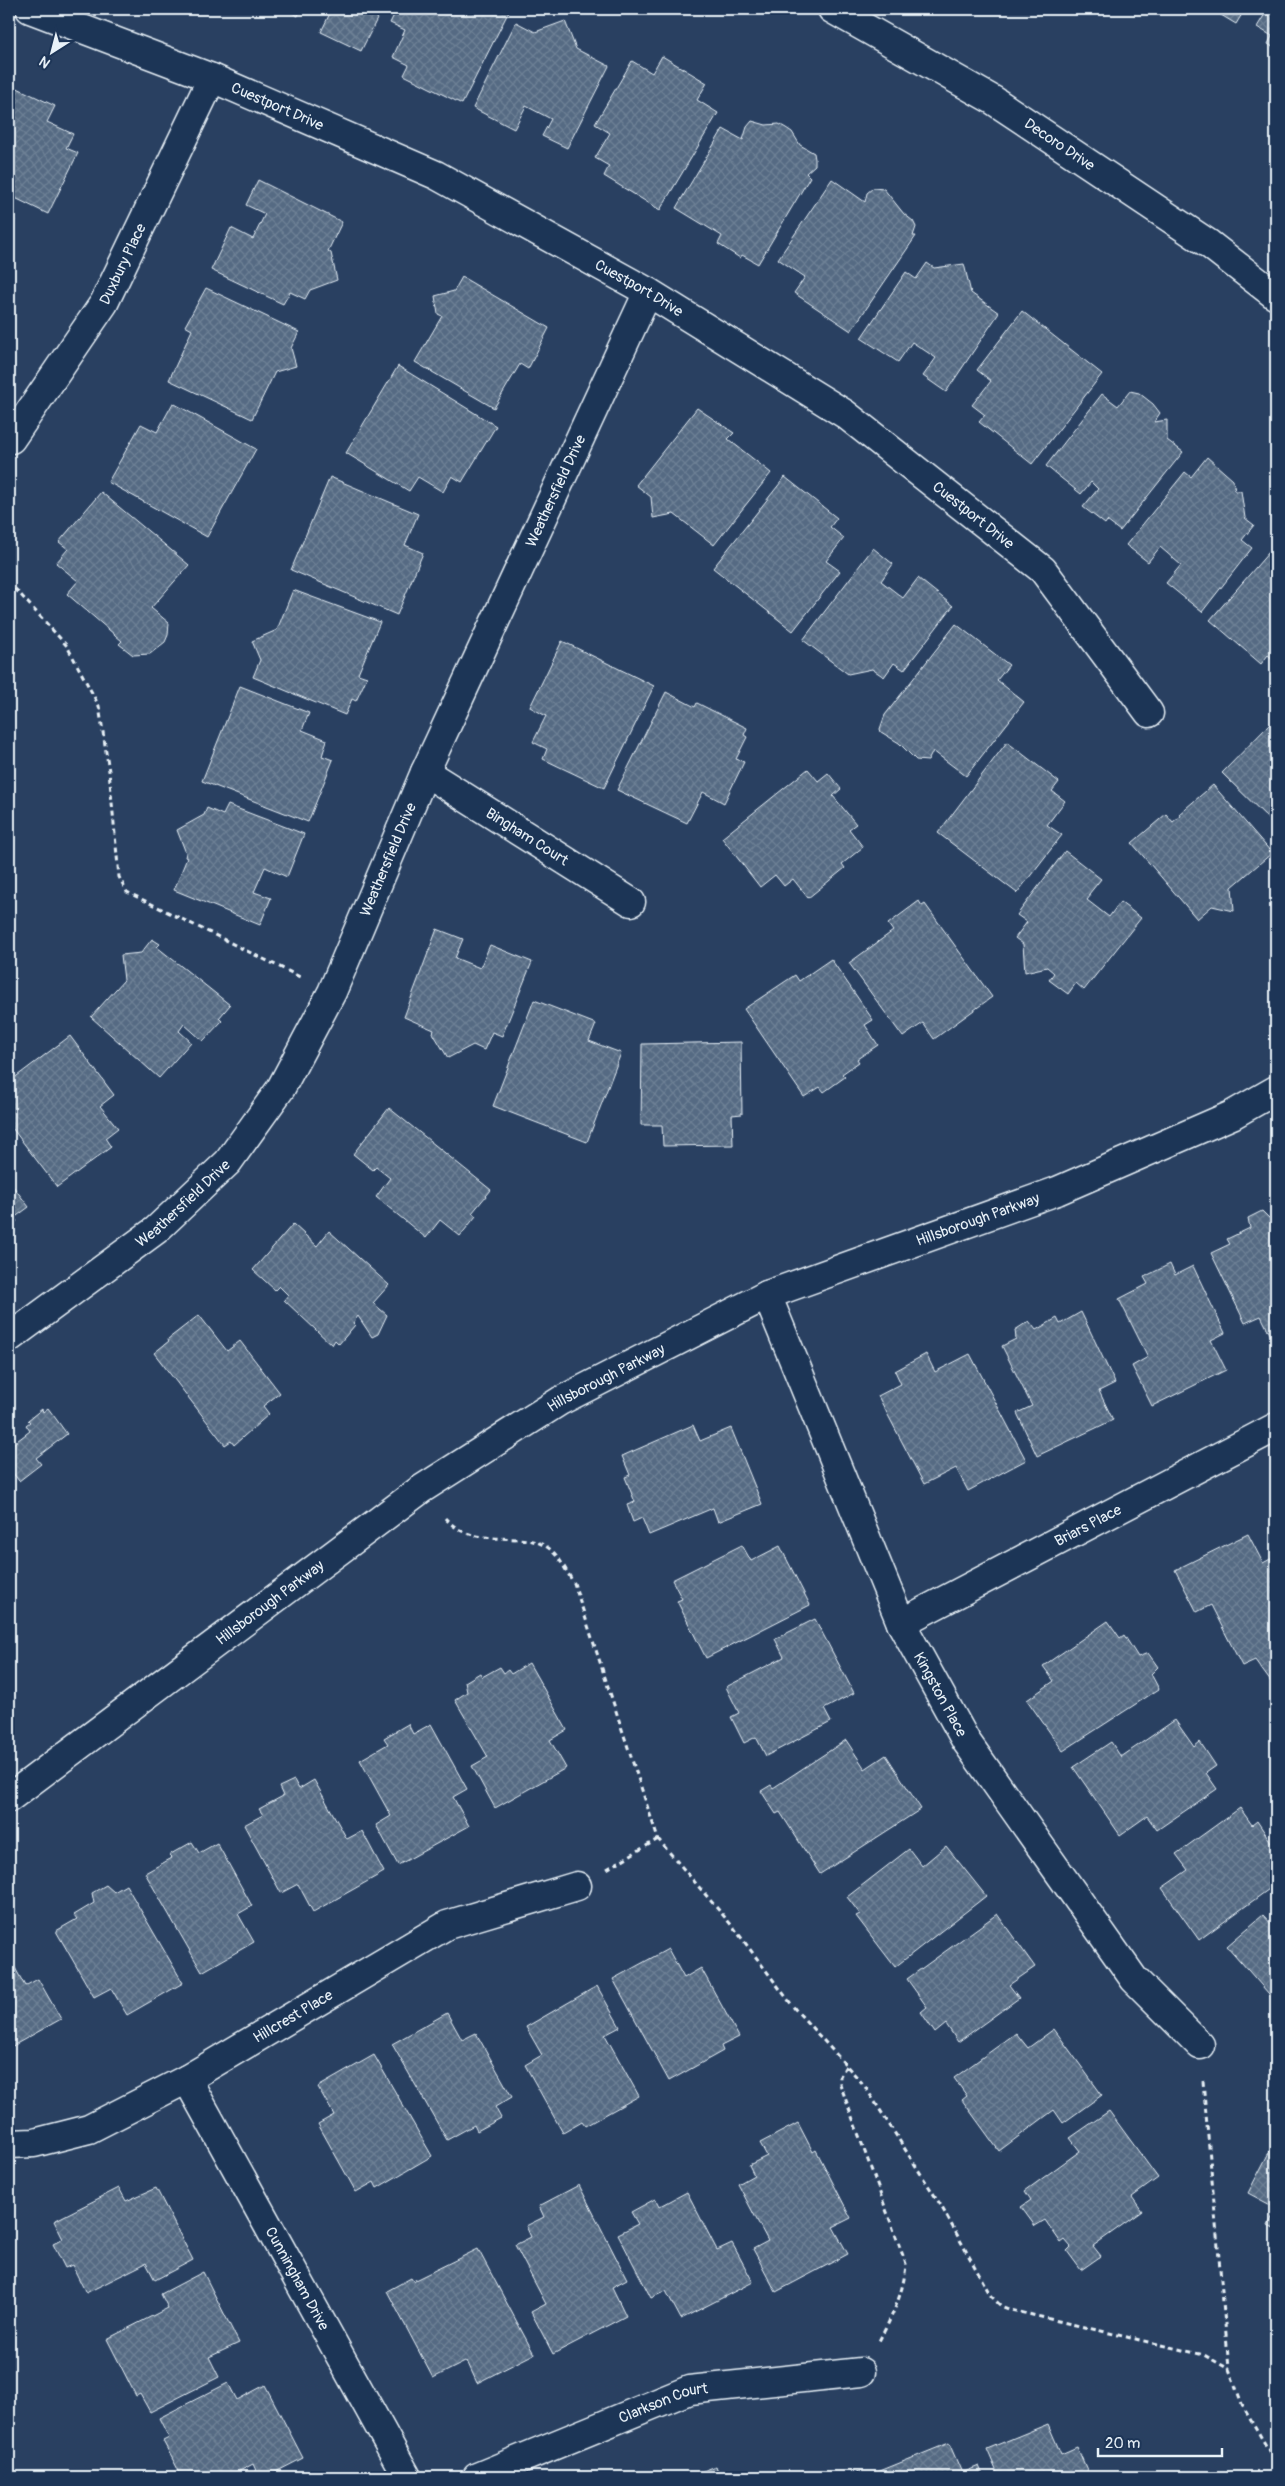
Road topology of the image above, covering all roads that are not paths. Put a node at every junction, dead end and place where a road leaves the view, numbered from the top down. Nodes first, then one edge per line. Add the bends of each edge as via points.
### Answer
1 (30, 9) edge
2 (832, 9) edge
3 (212, 78) junction
4 (648, 292) junction
5 (1276, 296) edge
6 (11, 438) dead end
7 (1149, 713) dead end
8 (425, 772) junction
9 (631, 902) dead end
10 (1276, 1090) edge
11 (767, 1296) junction
12 (9, 1338) edge
13 (1276, 1427) edge
14 (901, 1623) junction
15 (9, 1798) edge
16 (577, 1886) road end
17 (1200, 2044) road end
18 (187, 2079) junction
19 (9, 2144) edge
20 (861, 2372) road end
21 (407, 2477) edge
22 (477, 2477) edge

1 - 3 street, Cuestport Drive
2 - 5 street, Decoro Drive via 993,100 1209,244
3 - 4 street, Cuestport Drive via 436,175
3 - 6 street, Duxbury Place via 104,303
4 - 7 street, Cuestport Drive via 845,414 1043,570
4 - 8 street, Weathersfield Drive
8 - 9 street, Bingham Court
8 - 12 street, Weathersfield Drive via 332,992 281,1088 228,1162 156,1230
10 - 11 street, Hillsborough Parkway via 1232,1116 1057,1191
11 - 14 street, Kingston Place
11 - 15 street, Hillsborough Parkway via 560,1401 420,1490
13 - 14 street, Briars Place
14 - 17 street, Kingston Place via 966,1741 1111,1947 1134,1979
16 - 18 street, Hillcrest Place via 447,1925
18 - 19 street, Hillcrest Place via 89,2129 34,2143
18 - 21 street, Cunningham Drive
20 - 22 street, Clarkson Court via 689,2390

